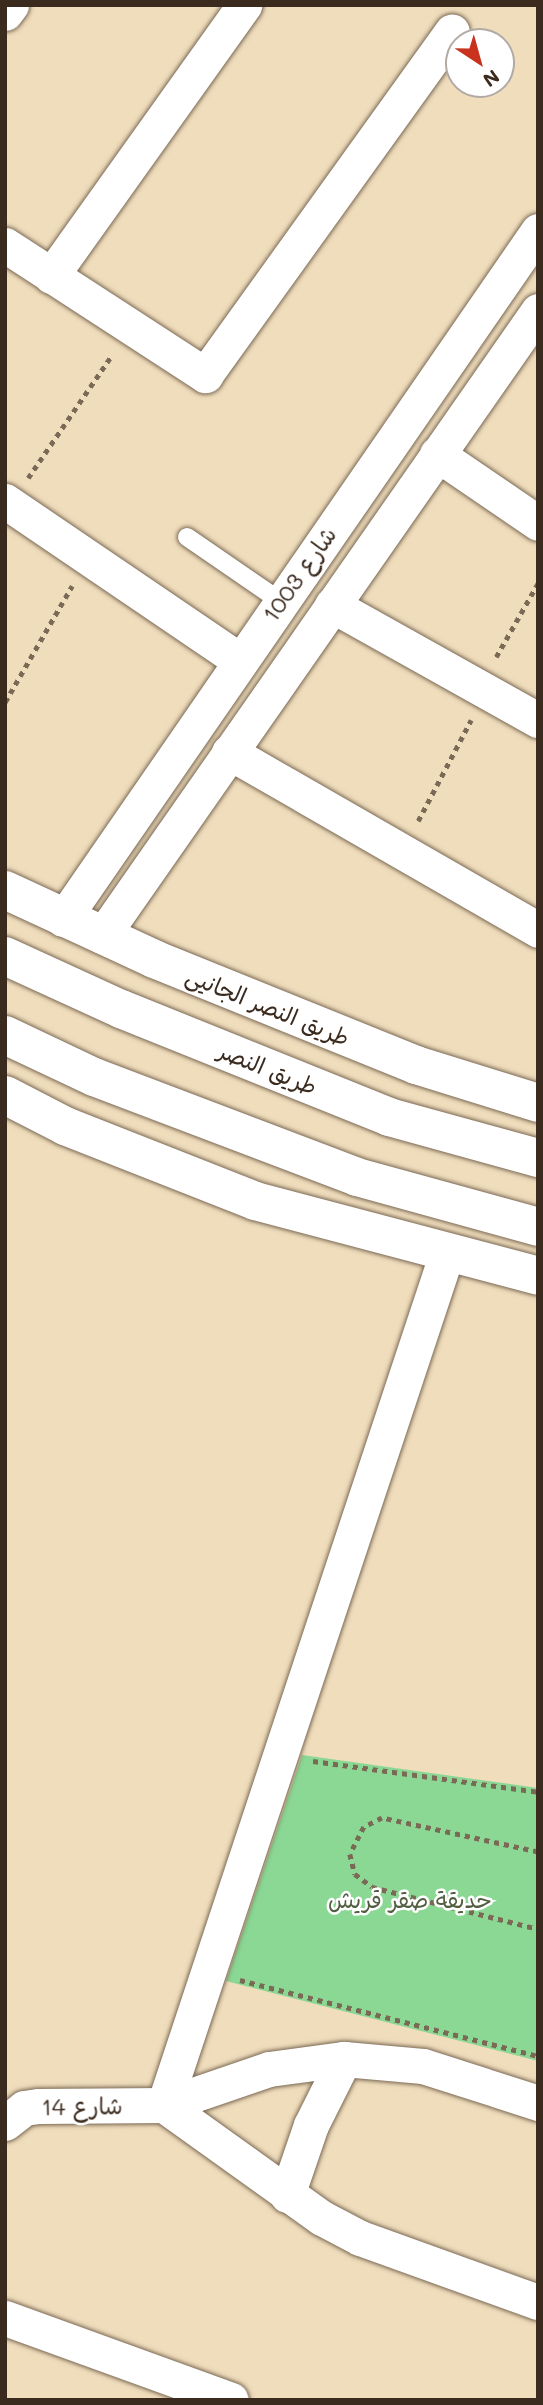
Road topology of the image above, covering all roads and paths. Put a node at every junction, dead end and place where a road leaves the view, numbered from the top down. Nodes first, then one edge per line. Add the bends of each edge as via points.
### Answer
1 (11, 5) edge
2 (244, 5) edge
3 (5, 13) edge
4 (445, 41) edge
5 (538, 232) edge
6 (5, 245) edge
7 (51, 276) junction
8 (538, 311) edge
9 (131, 329) junction
10 (437, 454) junction
11 (8, 503) edge
12 (538, 523) edge
13 (187, 537) dead end
14 (89, 558) junction
15 (280, 601) junction
16 (332, 605) junction
17 (239, 660) junction
18 (5, 702) edge
19 (538, 720) edge
20 (229, 752) junction
21 (128, 825) junction
22 (162, 847) junction
23 (5, 890) edge
24 (63, 919) junction
25 (538, 930) edge
26 (102, 936) junction
27 (5, 956) edge
28 (5, 1035) edge
29 (5, 1095) edge
30 (538, 1103) edge
31 (538, 1158) edge
32 (538, 1227) edge
33 (446, 1256) junction
34 (538, 1276) edge
35 (305, 1760) dead end
36 (538, 1792) edge
37 (538, 1852) edge
38 (538, 1929) edge
39 (232, 1978) dead end
40 (538, 2056) edge
41 (344, 2059) junction
42 (538, 2103) edge
43 (164, 2105) junction
44 (5, 2123) edge
45 (287, 2195) junction
46 (538, 2302) edge
47 (5, 2318) edge
48 (231, 2400) edge

1 - 3 street
2 - 7 street
4 - 9 street via 209,371 199,374
5 - 15 street, شارع 1003
6 - 7 street
7 - 9 street
8 - 10 street, شارع 1003
9 - 11 path
10 - 12 street
10 - 16 street, شارع 1003
11 - 14 street
13 - 15 lane
14 - 17 street
14 - 18 path
15 - 17 street, شارع 1003
16 - 19 street
16 - 20 street, شارع 1003
17 - 21 street, شارع 1003
20 - 22 street, شارع 1003
20 - 25 street
21 - 22 street
21 - 24 street, شارع 1003
22 - 26 street, شارع 1003
23 - 24 main road, طريق النصر الجانيى
24 - 26 main road, طريق النصر الجانيى
26 - 30 main road, طريق النصر الجانيى via 416,1065
27 - 31 main road, طريق النصر via 121,1009 389,1117
28 - 32 main road via 94,1077 357,1177
29 - 33 main road via 65,1125 256,1201
33 - 34 main road
33 - 43 street
35 - 36 path
37 - 38 path via 382,1818 364,1827 350,1854 355,1874 372,1887
39 - 40 path
41 - 42 street, شارع 14 via 423,2066
41 - 43 street, شارع 14 via 269,2069
41 - 45 street via 311,2125
43 - 44 street, شارع 14 via 39,2106 24,2108
43 - 45 street
45 - 46 street via 360,2238
47 - 48 street

